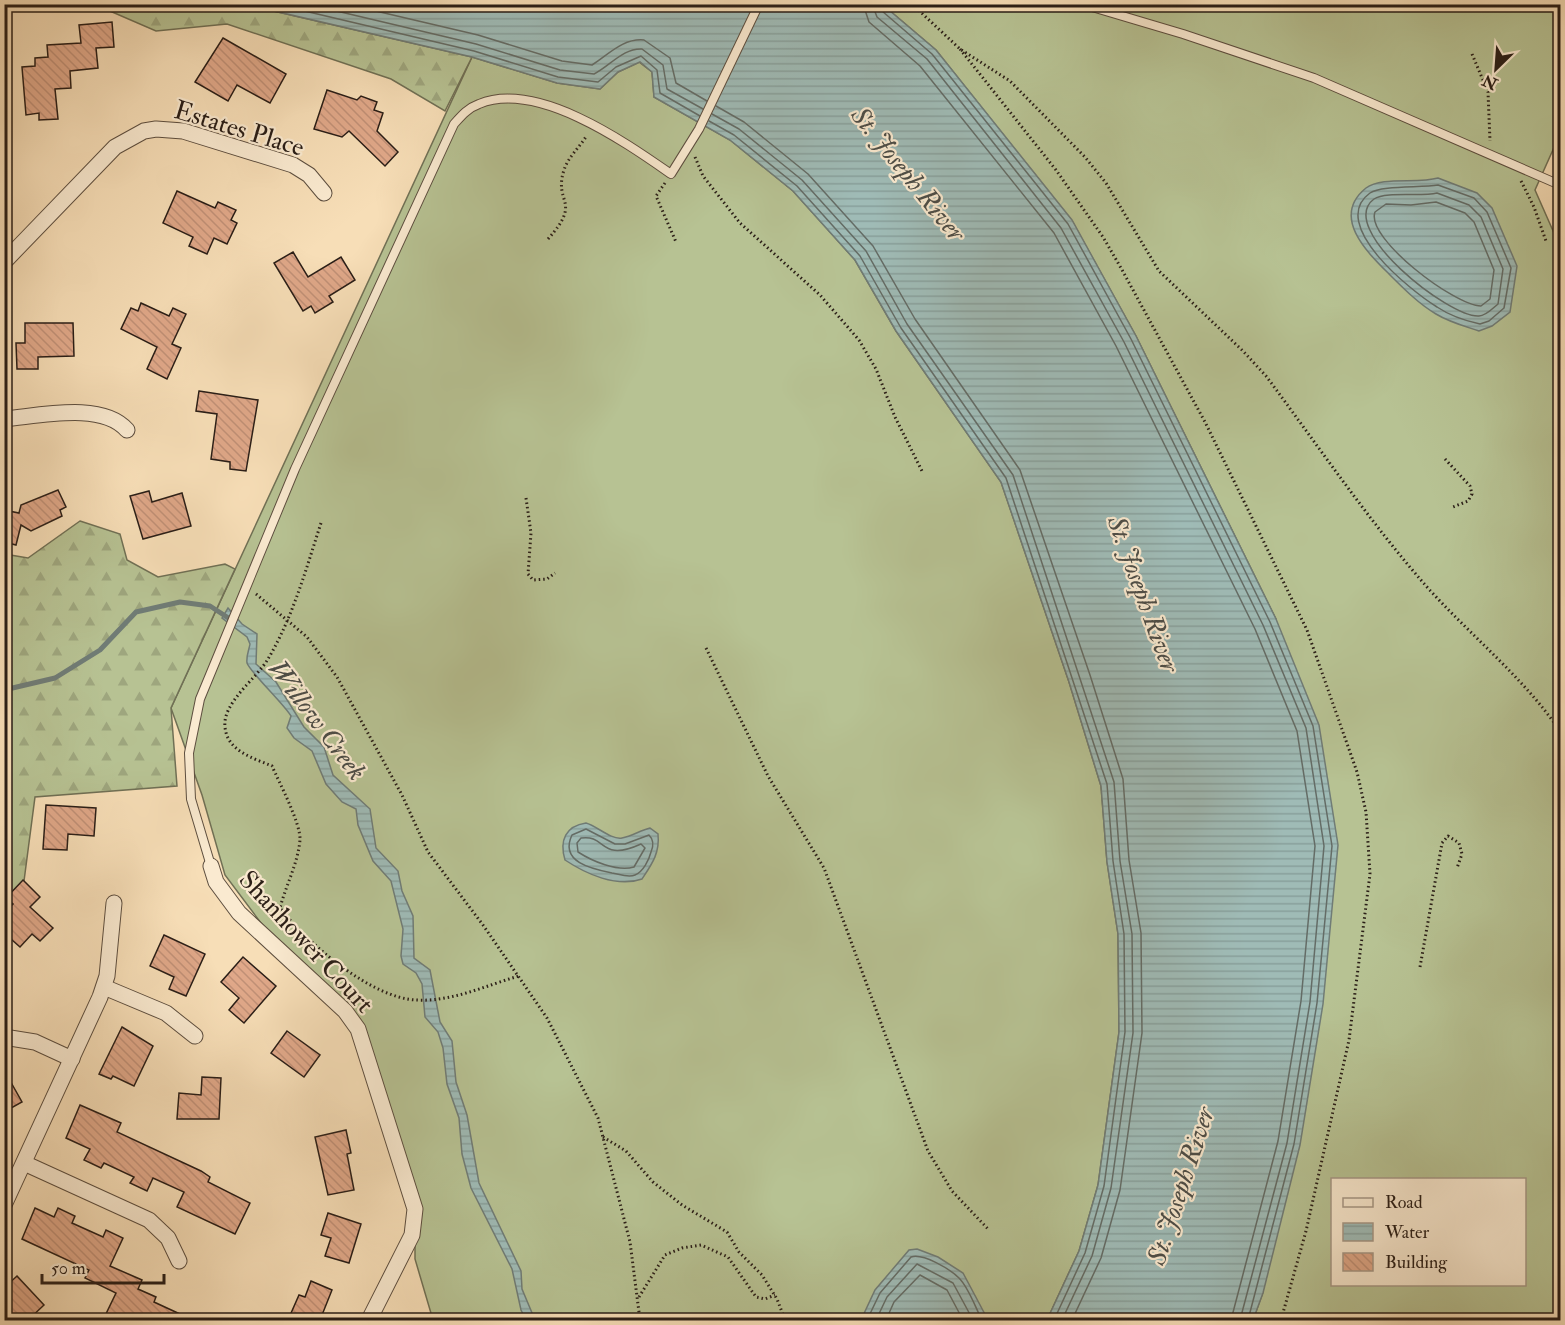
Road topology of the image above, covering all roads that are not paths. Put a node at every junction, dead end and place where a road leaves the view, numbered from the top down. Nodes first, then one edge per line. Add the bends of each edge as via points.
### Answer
1 (759, 4) edge
2 (1082, 4) edge
3 (1560, 185) edge
4 (324, 193) dead end
5 (4, 262) edge
6 (4, 419) edge
7 (127, 430) dead end
8 (211, 866) joint
9 (114, 903) dead end
10 (104, 987) junction
11 (195, 1036) dead end
12 (4, 1037) edge
13 (72, 1059) junction
14 (24, 1163) junction
15 (4, 1205) edge
16 (179, 1261) dead end
17 (369, 1320) edge

1 - 8 lane via 699,129 671,174 632,146 592,125 520,100 498,99 467,110 454,124 334,380 200,699 189,753 191,799
2 - 3 lane via 1314,78
4 - 5 street, Estates Place via 309,174 293,165 183,131 144,131 115,147
6 - 7 street via 96,413 115,419
8 - 17 street, Shanhower Court via 216,882 239,913 345,1011 358,1029 415,1209 415,1224
9 - 10 street
10 - 11 street via 166,1013
10 - 13 street
12 - 13 street via 35,1042
13 - 14 street
14 - 15 street
14 - 16 street via 149,1220 168,1238

